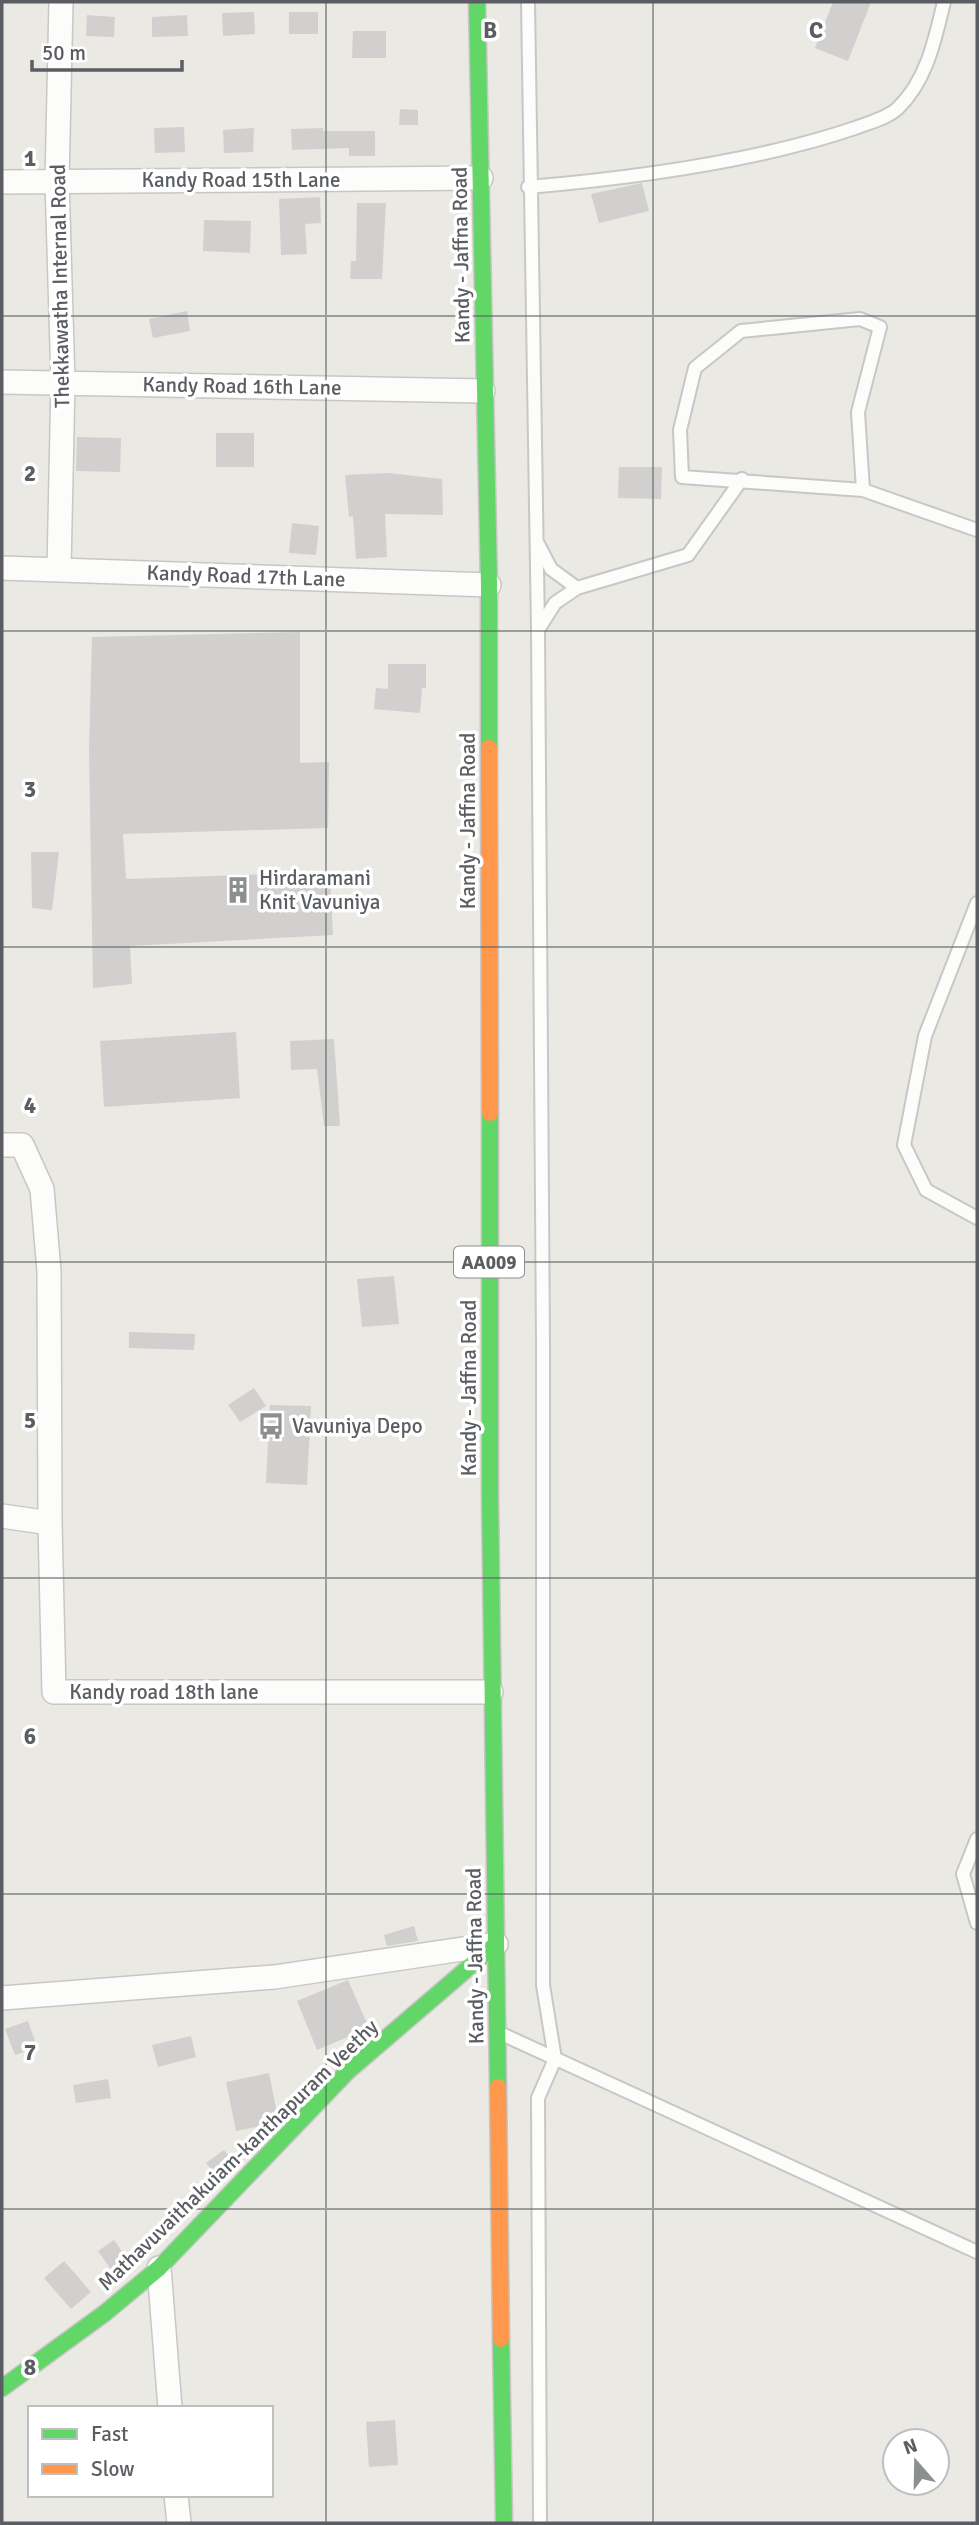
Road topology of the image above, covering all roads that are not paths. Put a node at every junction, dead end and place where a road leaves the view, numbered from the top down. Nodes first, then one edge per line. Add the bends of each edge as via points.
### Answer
1 (61, 2) edge
2 (477, 2) edge
3 (528, 2) edge
4 (944, 2) edge
5 (481, 178) junction
6 (57, 181) junction
7 (2, 182) edge
8 (528, 187) junction
9 (2, 382) edge
10 (63, 382) junction
11 (483, 391) junction
12 (742, 479) junction
13 (863, 490) junction
14 (977, 530) edge
15 (536, 539) junction
16 (2, 568) edge
17 (59, 569) junction
18 (489, 585) junction
19 (577, 588) junction
20 (538, 630) junction
21 (977, 903) edge
22 (2, 1144) edge
23 (977, 1218) edge
24 (2, 1516) edge
25 (50, 1523) junction
26 (491, 1692) junction
27 (977, 1839) edge
28 (977, 1923) edge
29 (496, 1944) junction
30 (2, 1998) edge
31 (497, 2032) junction
32 (555, 2059) junction
33 (977, 2252) edge
34 (159, 2268) junction
35 (2, 2388) edge
36 (170, 2406) edge
37 (176, 2497) edge
38 (178, 2523) edge
39 (504, 2523) edge
40 (540, 2523) edge

1 - 6 street, Thekkawatha Internal Road
2 - 5 main road, Kandy - Jaffna Road / AA009
3 - 8 lane
4 - 8 lane via 918,85 896,111 825,138 743,156 589,182
5 - 6 street, Kandy Road 15th Lane
5 - 11 main road, Kandy - Jaffna Road / AA009
6 - 7 street, Kandy Road 15th Lane
6 - 10 street, Thekkawatha Internal Road
8 - 15 lane
9 - 10 street, Kandy Road 16th Lane
10 - 11 street, Kandy Road 16th Lane
10 - 17 street, Thekkawatha Internal Road
11 - 18 main road, Kandy - Jaffna Road / AA009
12 - 13 lane
12 - 13 lane via 682,477 680,430 695,368 741,331 860,319 880,327 858,412
12 - 19 lane via 688,555
13 - 14 lane
15 - 19 lane via 551,569
15 - 20 lane
16 - 17 street, Kandy Road 17th Lane
17 - 18 street, Kandy Road 17th Lane
18 - 26 main road, Kandy - Jaffna Road / AA009
19 - 20 lane via 555,603
20 - 32 lane via 542,1984
21 - 23 lane via 925,1036 904,1145 926,1190
22 - 25 street via 23,1145 42,1189 49,1271
24 - 25 street
25 - 26 street, Kandy road 18th lane via 54,1692
26 - 29 main road, Kandy - Jaffna Road / AA009
27 - 28 lane via 963,1874
29 - 30 street via 274,1977
29 - 31 main road, Kandy - Jaffna Road / AA009
29 - 34 main road, Mathavuvaithakuiam-kanthapuram Veethy via 348,2071
31 - 32 lane
31 - 39 main road, Kandy - Jaffna Road / AA009
32 - 33 lane
32 - 40 lane via 538,2098
34 - 35 main road, Mathavuvaithakuiam-kanthapuram Veethy via 105,2314
34 - 36 street
37 - 38 street

